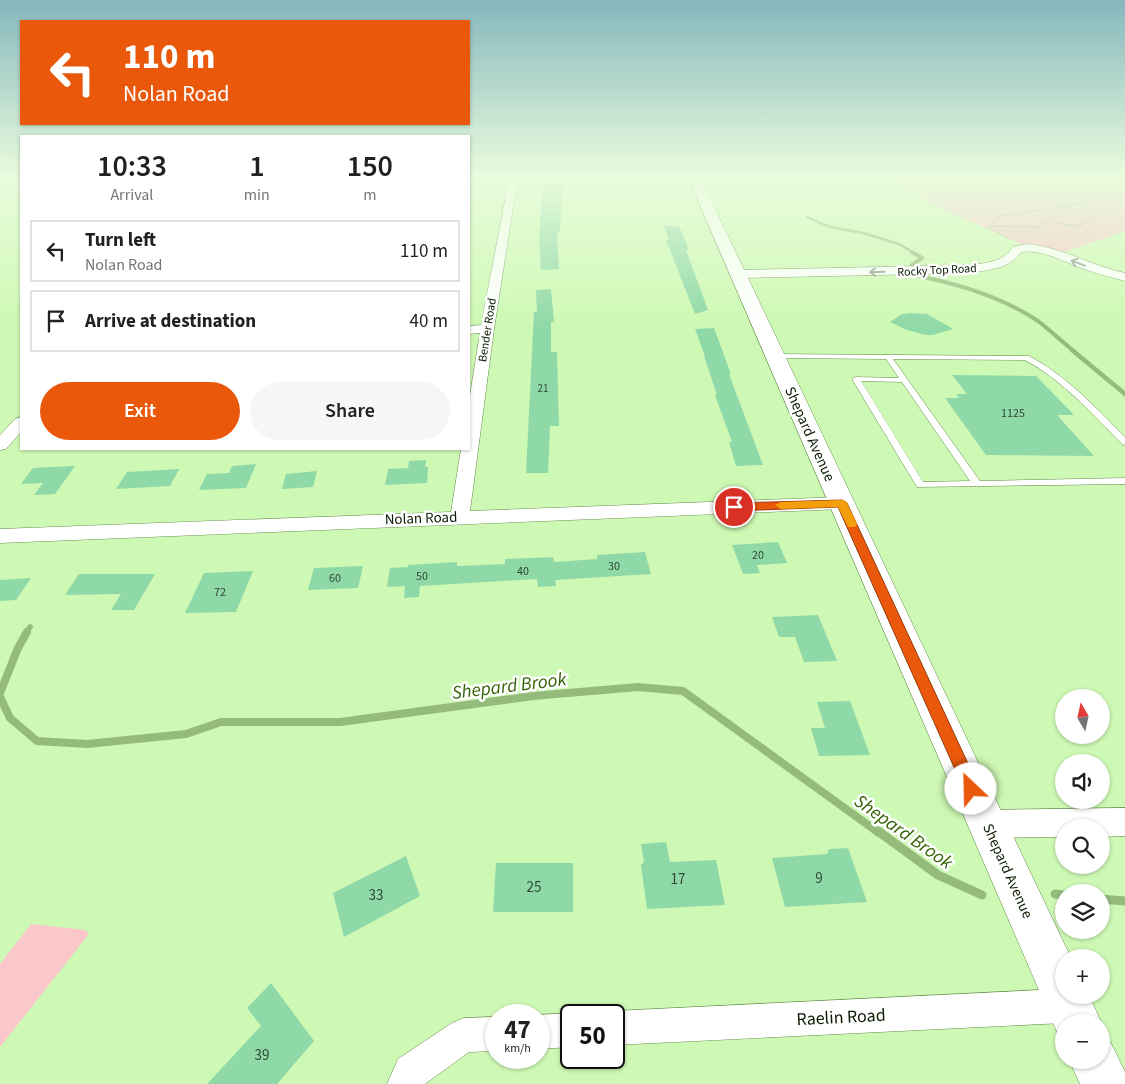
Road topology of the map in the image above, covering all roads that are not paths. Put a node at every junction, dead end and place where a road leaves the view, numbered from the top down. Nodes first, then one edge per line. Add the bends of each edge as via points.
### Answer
1 (505, 226) edge
2 (716, 226) edge
3 (738, 274) junction
4 (1125, 277) edge
5 (487, 329) junction
6 (470, 330) edge
7 (775, 356) junction
8 (886, 357) junction
9 (905, 380) junction
10 (20, 423) edge
11 (1125, 442) edge
12 (0, 445) edge
13 (470, 447) edge
14 (470, 450) edge
15 (1125, 481) edge
16 (978, 484) junction
17 (842, 503) junction
18 (460, 517) junction
19 (0, 536) edge
20 (1125, 822) edge
21 (987, 824) junction
22 (1055, 973) edge
23 (1069, 1004) edge
24 (625, 1027) edge
25 (485, 1034) edge
26 (1098, 1069) edge
27 (405, 1084) edge
28 (1105, 1084) edge

1 - 5 street, Bender Road
2 - 3 main road, Shepard Avenue
4 -> 3 street, Rocky Top Road via 1024,248 1017,249 1002,264 972,269
3 - 7 main road, Shepard Avenue
5 - 6 street
5 - 13 street, Bender Road
7 - 8 lane
7 - 17 main road, Shepard Avenue
8 - 9 lane
8 - 11 lane via 1026,358 1041,364
9 - 16 lane
9 - 16 lane via 856,380 920,485
10 - 12 street
14 - 18 street, Bender Road
15 - 16 lane
17 - 18 street, Nolan Road
17 - 21 main road, Shepard Avenue
18 - 19 street, Nolan Road
20 - 21 street
21 - 22 main road, Shepard Avenue
23 - 24 street, Raelin Road
25 - 27 street via 464,1035 411,1072
26 - 28 main road

